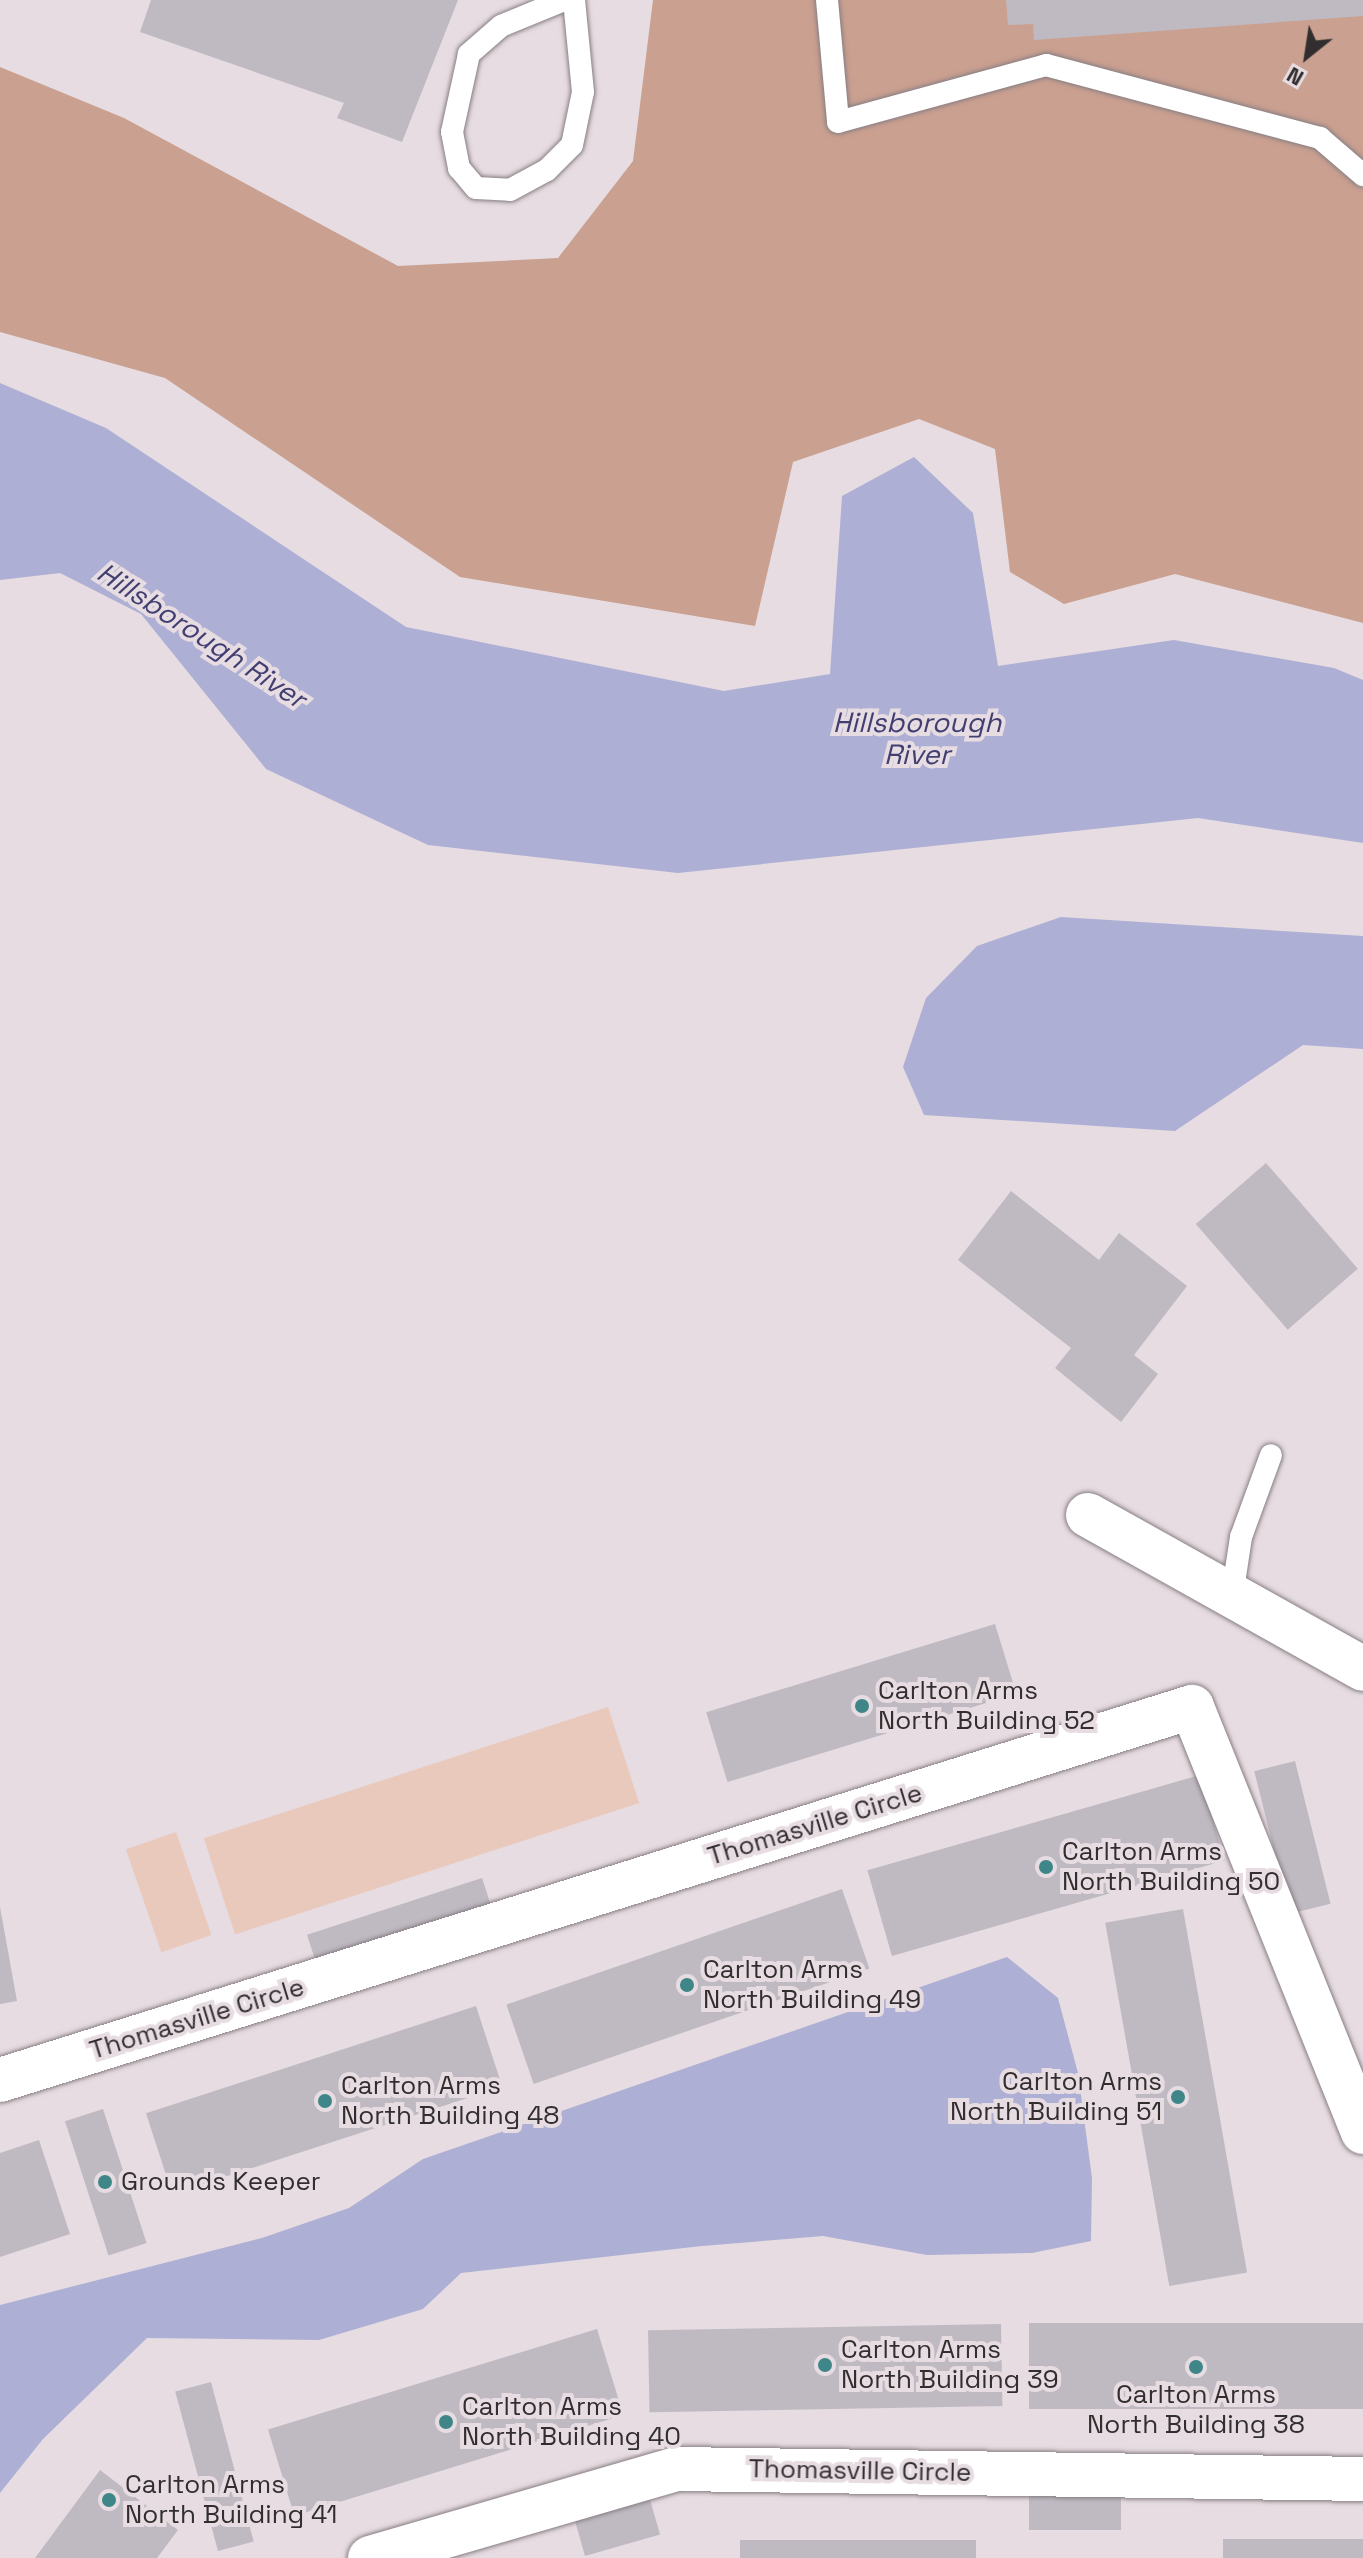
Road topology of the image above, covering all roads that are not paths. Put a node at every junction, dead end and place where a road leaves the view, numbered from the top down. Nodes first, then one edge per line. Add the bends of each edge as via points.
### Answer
1 (564, 0) edge
2 (574, 0) edge
3 (827, 0) edge
4 (1363, 175) edge
5 (1271, 1455) dead end
6 (1088, 1515) dead end
7 (1232, 1596) junction
8 (1363, 1669) edge
9 (0, 2080) edge
10 (1363, 2132) edge
11 (1363, 2479) edge
12 (370, 2558) edge

1 - 2 lane via 501,26 469,54 452,132 459,168 476,188 510,190 547,170 572,145 583,92
3 - 4 lane via 838,122 1046,65 1320,138
5 - 7 lane via 1241,1537
6 - 7 street
7 - 8 street
9 - 10 street, Thomasville Circle via 1192,1707
11 - 12 street, Thomasville Circle via 676,2469

